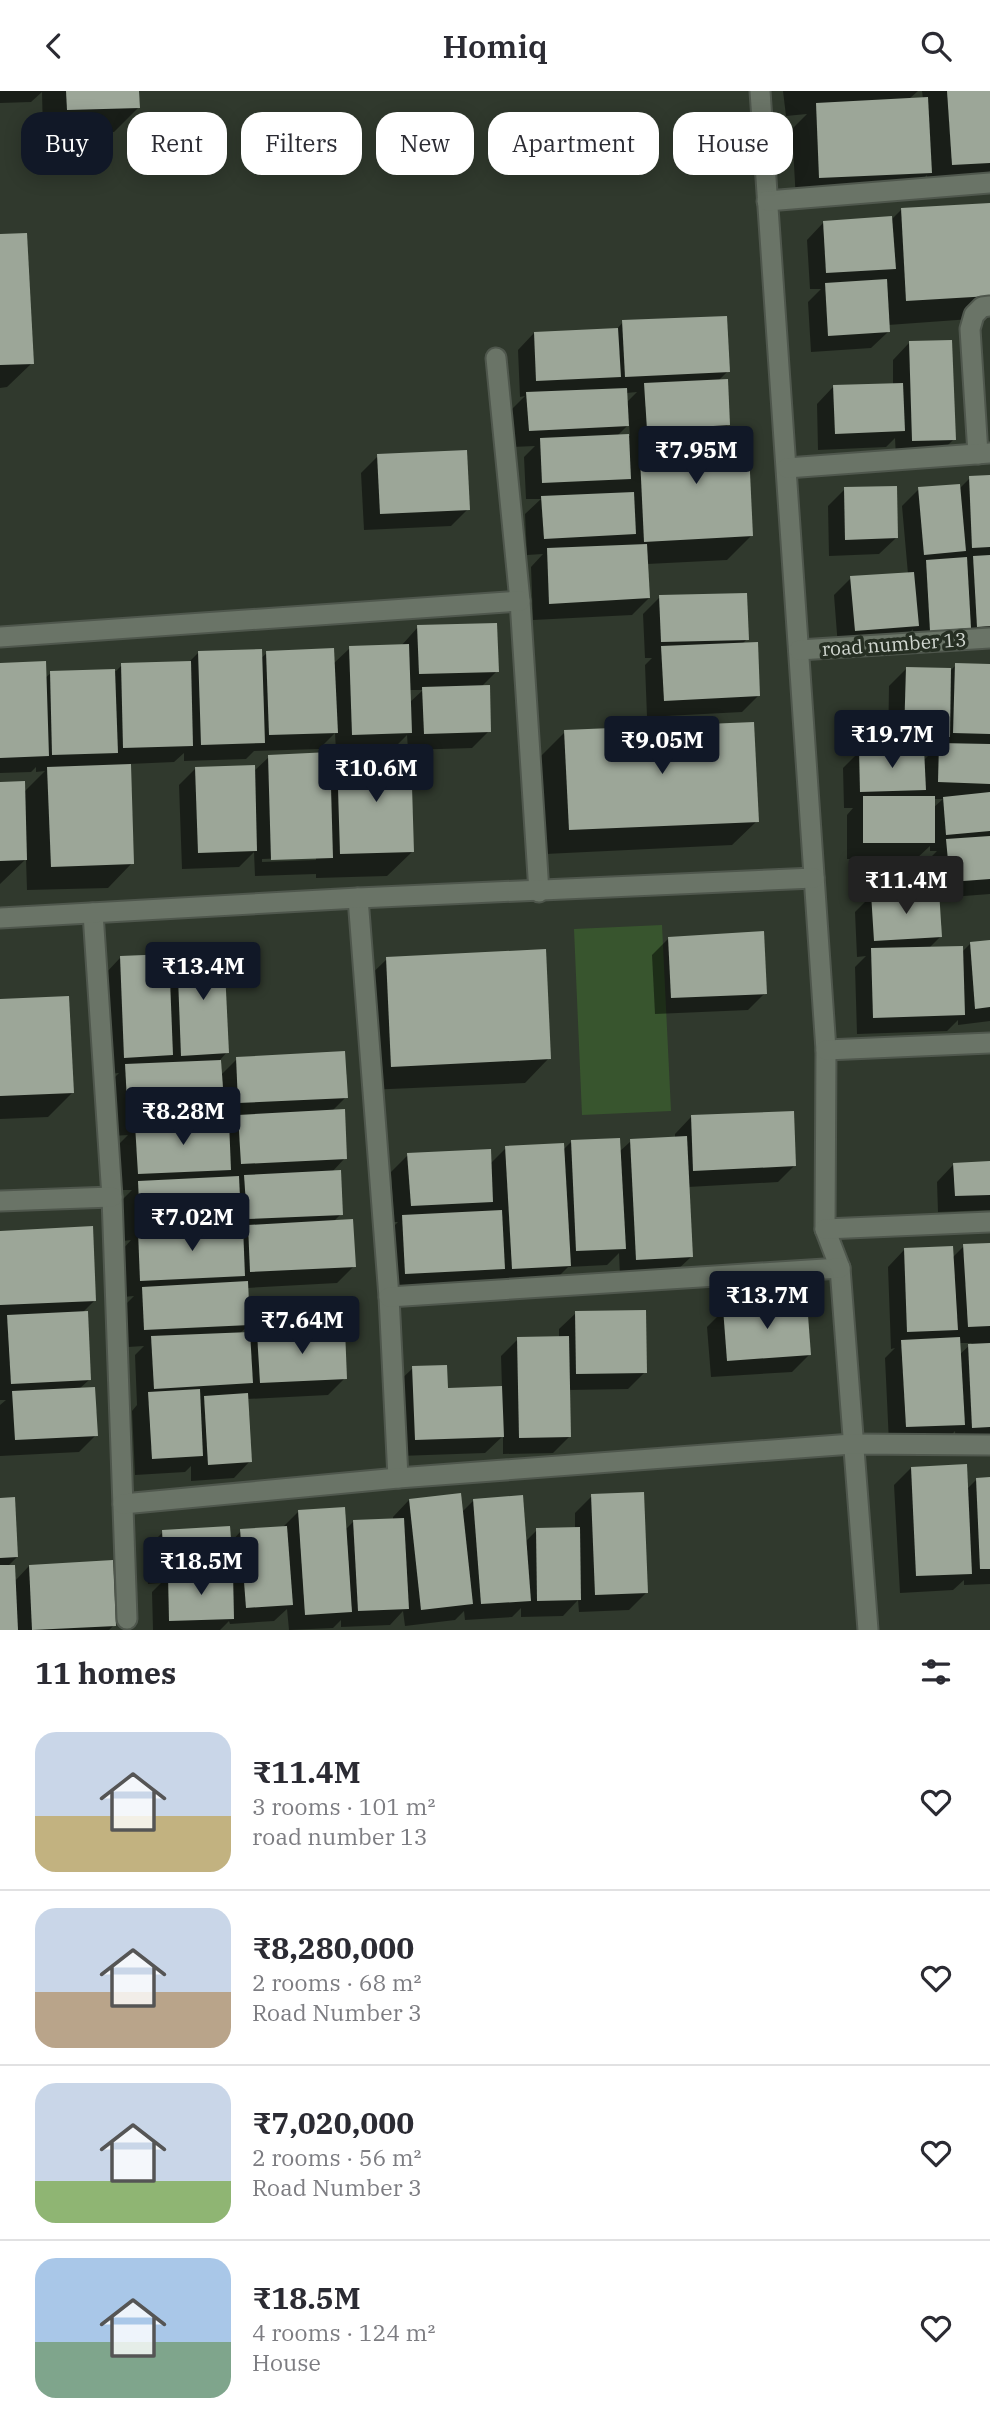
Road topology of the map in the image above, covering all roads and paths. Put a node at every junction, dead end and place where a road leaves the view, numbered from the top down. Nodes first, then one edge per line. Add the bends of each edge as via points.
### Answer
1 (760, 91) edge
2 (990, 183) edge
3 (767, 201) junction
4 (990, 306) edge
5 (496, 358) dead end
6 (984, 454) edge
7 (787, 468) junction
8 (520, 601) junction
9 (0, 638) edge
10 (990, 638) edge
11 (799, 650) junction
12 (814, 878) junction
13 (539, 891) junction
14 (358, 898) junction
15 (93, 913) junction
16 (0, 918) edge
17 (990, 1043) edge
18 (826, 1050) junction
19 (112, 1197) junction
20 (0, 1201) edge
21 (990, 1222) edge
22 (825, 1229) junction
23 (840, 1268) junction
24 (389, 1297) junction
25 (852, 1444) junction
26 (990, 1445) edge
27 (398, 1478) junction
28 (123, 1504) junction
29 (127, 1619) dead end
30 (868, 1630) edge

1 - 3 street
2 - 3 street
3 - 7 street
4 - 6 street via 974,315 970,329
5 - 8 street
6 - 7 street
7 - 11 street
8 - 9 street
8 - 13 street
10 - 11 street, road number 13
11 - 12 street
12 - 13 street
12 - 18 street
13 - 14 street
14 - 15 street
14 - 24 street
15 - 16 street
15 - 19 street
17 - 18 street
18 - 22 street
19 - 20 street
19 - 28 street
21 - 22 street
22 - 23 street
23 - 24 street
23 - 25 street
24 - 27 street
25 - 26 street
25 - 27 street
25 - 30 street
27 - 28 street
28 - 29 street

